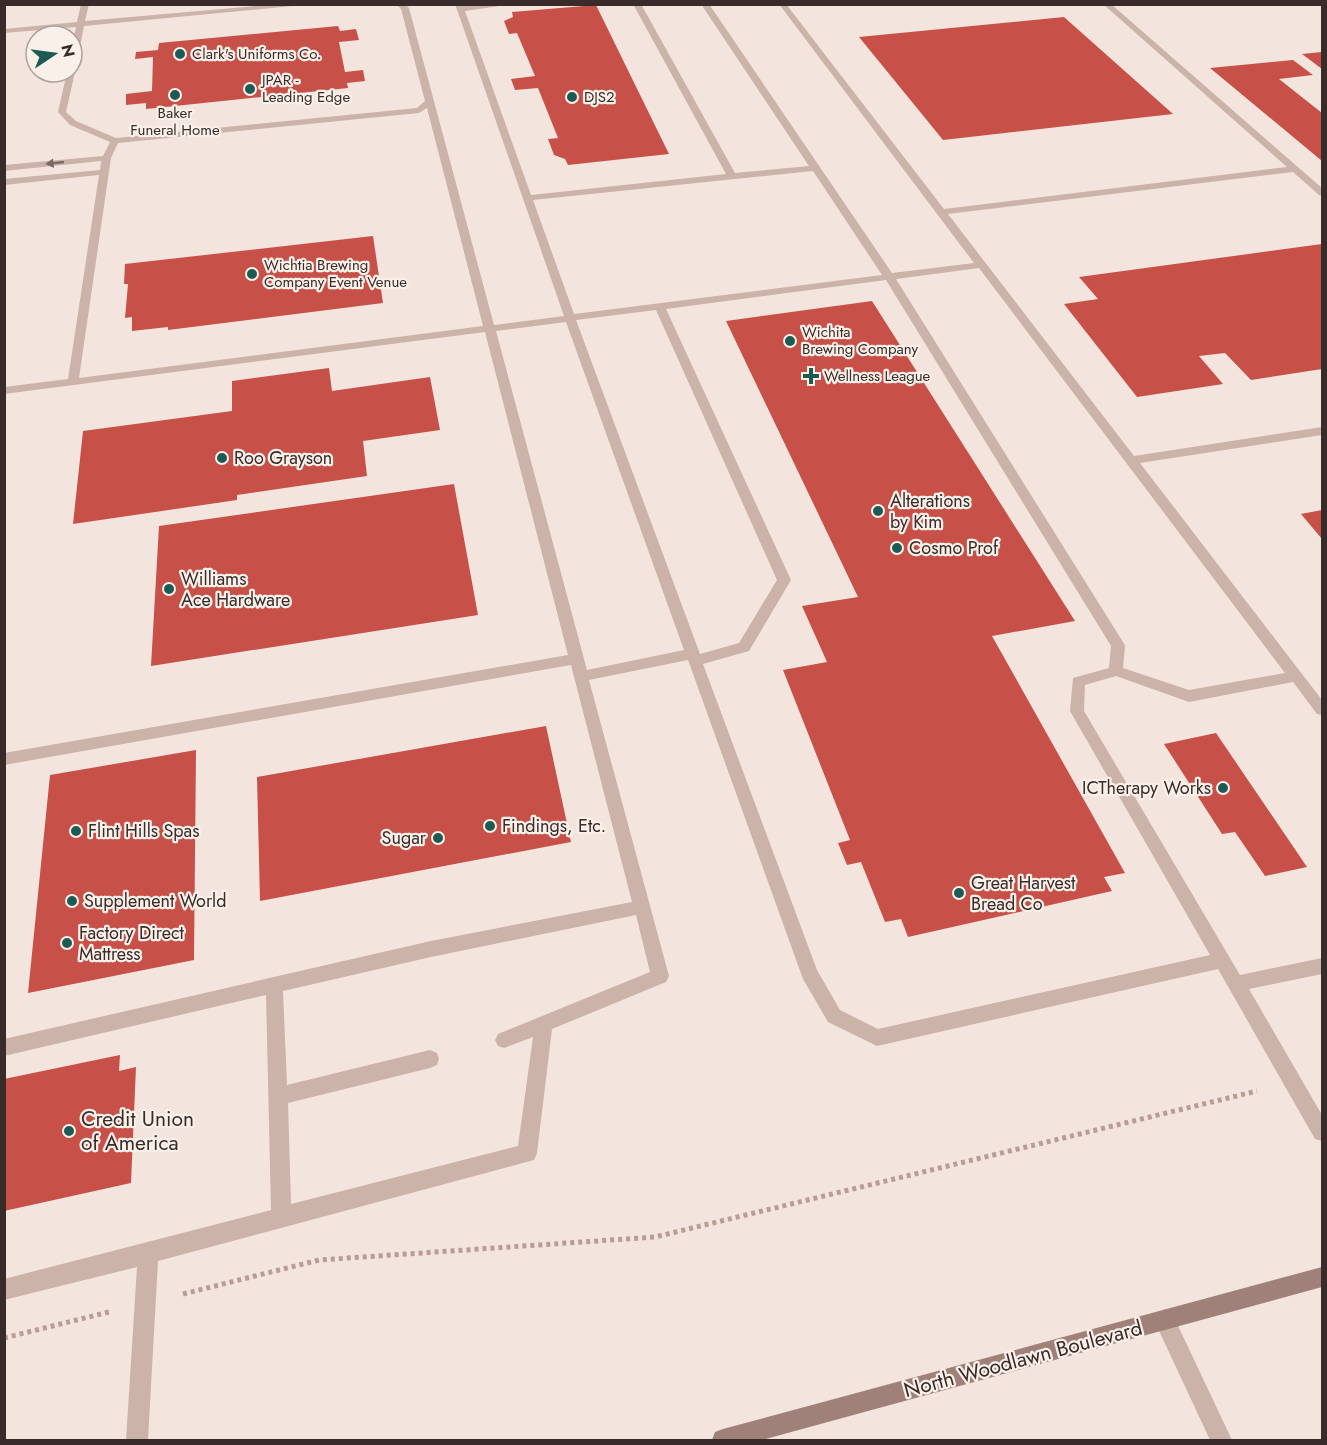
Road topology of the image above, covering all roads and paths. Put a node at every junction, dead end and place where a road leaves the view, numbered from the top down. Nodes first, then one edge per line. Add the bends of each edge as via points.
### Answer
1 (85, 4) edge
2 (310, 4) edge
3 (399, 4) edge
4 (511, 4) edge
5 (637, 4) edge
6 (705, 4) edge
7 (782, 4) edge
8 (1106, 4) edge
9 (460, 7) edge
10 (81, 24) joint
11 (24, 29) edge
12 (4, 31) edge
13 (68, 84) edge
14 (430, 102) junction
15 (115, 141) junction
16 (106, 158) junction
17 (4, 168) edge
18 (814, 168) junction
19 (1295, 169) junction
20 (104, 172) junction
21 (732, 176) junction
22 (4, 182) edge
23 (1323, 193) edge
24 (529, 198) junction
25 (941, 212) junction
26 (981, 265) junction
27 (889, 277) junction
28 (660, 307) junction
29 (570, 318) junction
30 (489, 329) junction
31 (73, 382) junction
32 (4, 391) edge
33 (1323, 431) edge
34 (1131, 460) junction
35 (694, 657) junction
36 (577, 659) junction
37 (1116, 671) junction
38 (581, 676) junction
39 (1296, 676) junction
40 (1323, 710) edge
41 (4, 759) edge
42 (641, 907) junction
43 (1222, 960) junction
44 (1323, 966) edge
45 (274, 984) junction
46 (1236, 984) junction
47 (544, 1024) junction
48 (504, 1040) dead end
49 (4, 1048) edge
50 (430, 1059) dead end
51 (1293, 1082) junction
52 (278, 1096) junction
53 (1323, 1132) edge
54 (280, 1217) junction
55 (148, 1254) junction
56 (1323, 1277) edge
57 (4, 1290) edge
58 (145, 1303) junction
59 (1166, 1320) junction
60 (4, 1338) edge
61 (778, 1433) edge
62 (137, 1440) edge
63 (723, 1440) edge
64 (1221, 1440) edge

1 - 10 lane
2 - 10 lane
3 - 14 lane via 405,8
4 - 9 lane
5 - 21 lane
6 - 18 lane
7 - 25 lane
8 - 19 lane
9 - 24 lane
11 - 12 lane
13 - 15 lane via 62,112 73,123
14 - 15 lane via 419,110
14 - 30 lane
15 - 16 lane
16 -> 17 lane
16 - 20 lane
18 - 21 lane
18 - 27 lane
19 - 23 lane
19 - 25 lane
20 - 22 lane
20 - 31 lane
21 - 24 lane
24 - 29 lane
25 - 26 lane
26 - 27 lane
26 - 34 lane
27 - 28 lane
27 - 37 lane via 1118,646
28 - 29 lane
28 - 35 lane via 784,580 744,647
29 - 30 lane
29 - 35 lane
30 - 31 lane
30 - 36 lane
31 - 32 lane
33 - 34 lane
34 - 39 lane
35 - 38 lane
35 - 43 lane via 809,973 834,1016 877,1038
36 - 38 lane
36 - 41 lane
37 - 39 lane via 1189,696
37 - 43 lane via 1078,682 1077,711
38 - 42 lane
39 - 40 lane
42 - 45 lane
42 - 47 lane via 660,976
43 - 46 lane
44 - 46 lane
45 - 49 lane
45 - 52 lane
46 - 51 lane
47 - 48 lane
47 - 54 lane via 527,1154
50 - 52 lane
51 - 53 lane
51 - 58 path via 655,1237 319,1260
52 - 54 lane
54 - 55 lane
55 - 57 lane
55 - 58 lane
56 - 59 main road, North Woodlawn Boulevard
58 - 60 path
58 - 62 lane
59 - 61 main road, North Woodlawn Boulevard
59 - 64 lane
61 - 63 main road, North Woodlawn Boulevard

